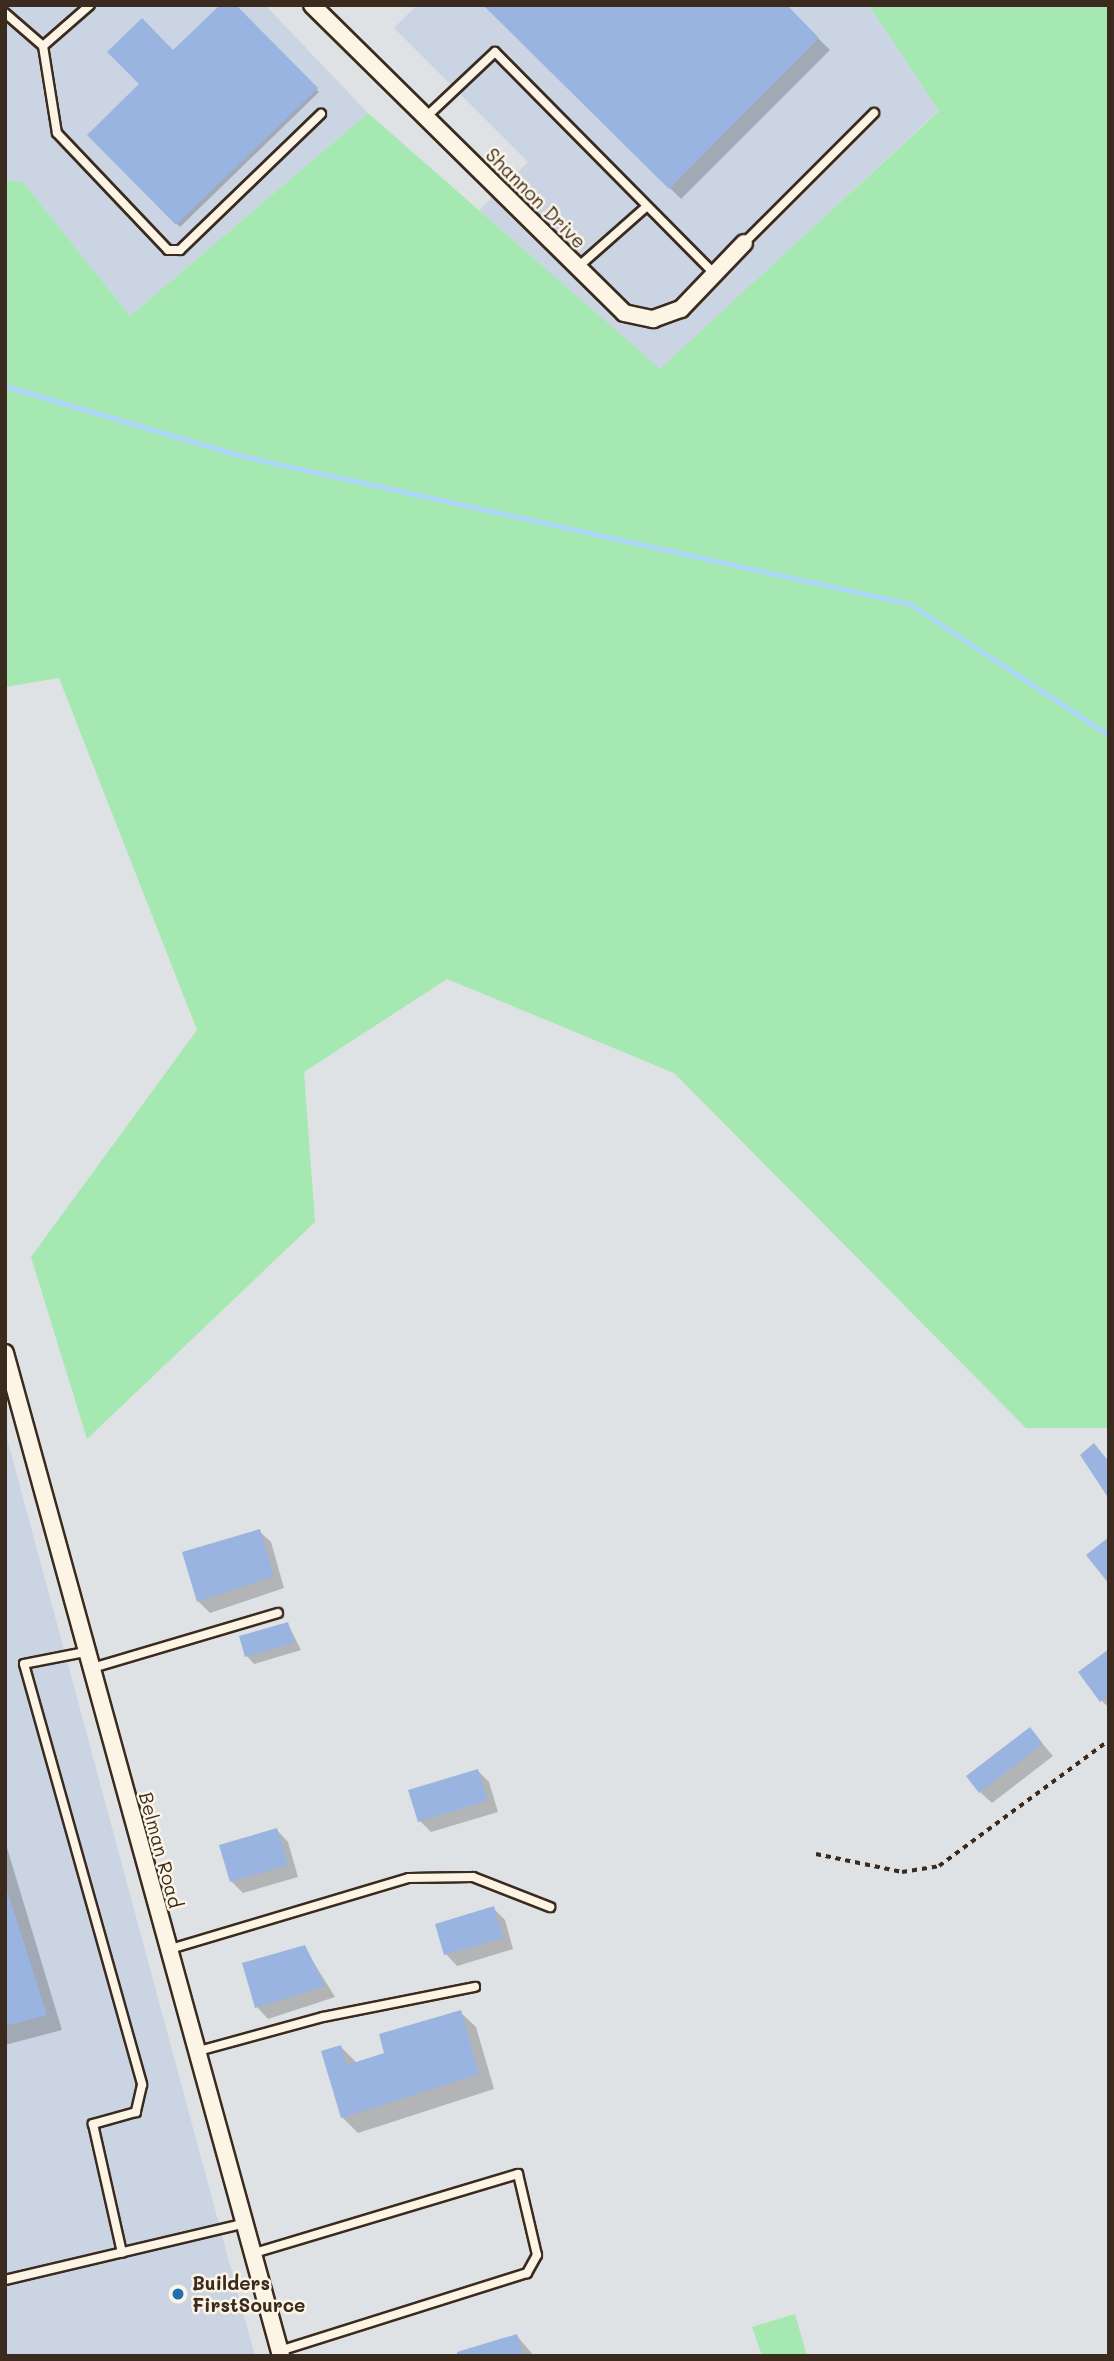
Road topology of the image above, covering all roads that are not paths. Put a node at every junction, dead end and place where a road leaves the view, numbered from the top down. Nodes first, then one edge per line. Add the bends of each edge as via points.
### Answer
1 (90, 5) edge
2 (312, 5) edge
3 (5, 13) edge
4 (43, 46) junction
5 (874, 113) dead end
6 (321, 114) dead end
7 (425, 118) junction
8 (646, 207) junction
9 (744, 243) joint
10 (576, 268) junction
11 (715, 274) junction
12 (5, 1353) edge
13 (278, 1613) dead end
14 (85, 1652) junction
15 (89, 1669) junction
16 (550, 1907) dead end
17 (166, 1950) junction
18 (475, 1987) dead end
19 (195, 2052) junction
20 (243, 2224) junction
21 (122, 2253) junction
22 (251, 2254) junction
23 (5, 2280) edge
24 (280, 2353) edge

1 - 4 lane
2 - 7 street, Shannon Drive
3 - 4 lane
4 - 6 lane via 57,133 168,250 180,250
5 - 9 lane
7 - 8 lane via 495,52
7 - 10 street, Shannon Drive
8 - 10 lane
8 - 11 lane
9 - 11 street, Shannon Drive
10 - 11 street, Shannon Drive via 616,308 653,319 681,309
12 - 14 street, Belman Road
13 - 15 lane
14 - 15 street, Belman Road
14 - 21 lane via 24,1664 142,2085 136,2112 93,2124
15 - 17 street, Belman Road
16 - 17 lane via 473,1877 409,1878 274,1913
17 - 19 street, Belman Road
18 - 19 lane via 323,2017
19 - 20 street, Belman Road
20 - 21 lane
20 - 22 street, Belman Road
21 - 23 lane
22 - 24 street, Belman Road
22 - 24 lane via 518,2174 537,2255 527,2273

